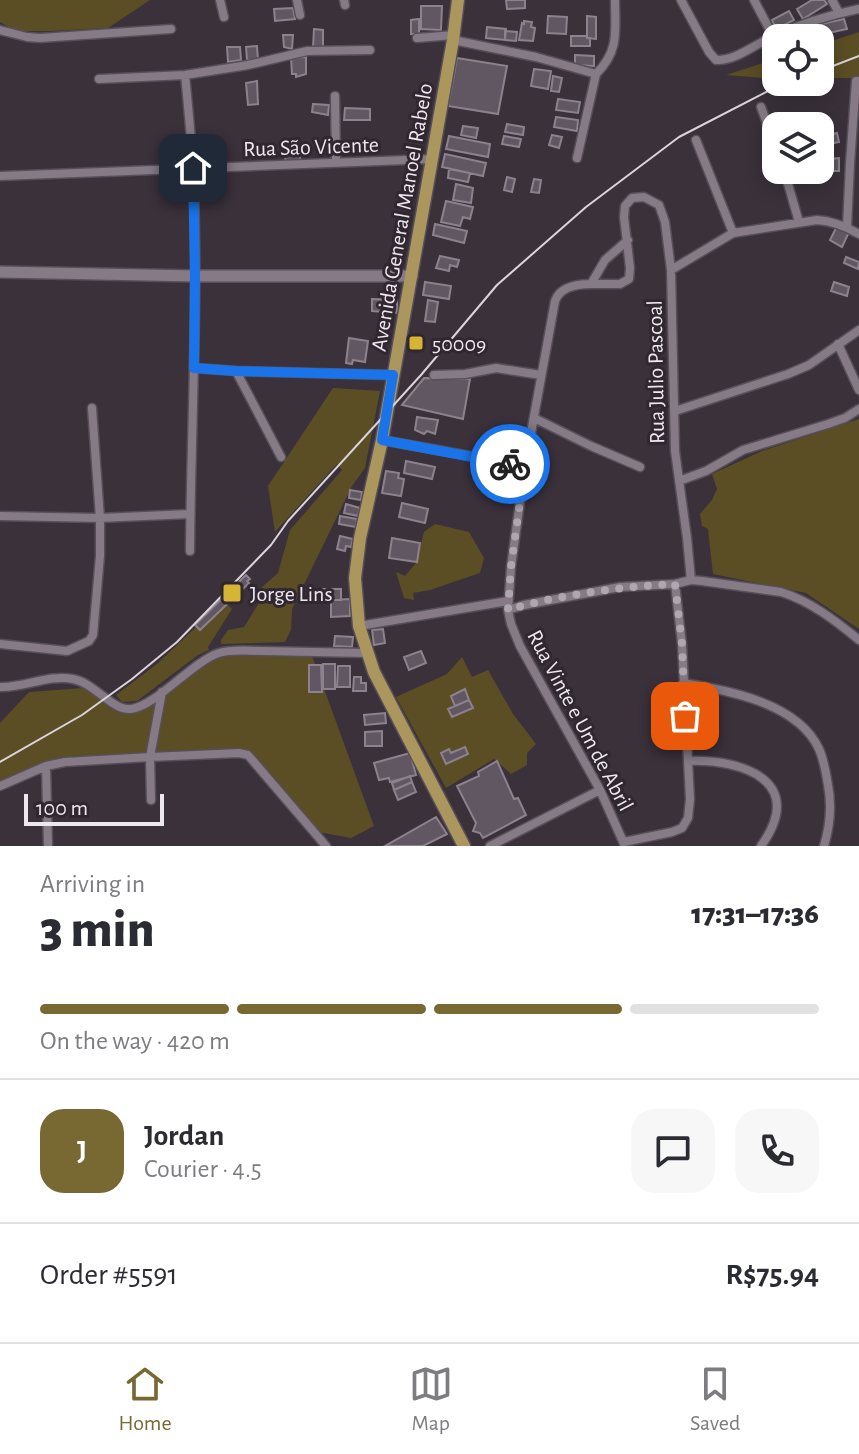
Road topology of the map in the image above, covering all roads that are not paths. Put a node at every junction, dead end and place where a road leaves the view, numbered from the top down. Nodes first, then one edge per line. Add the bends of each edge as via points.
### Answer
1 (220, 0) edge
2 (297, 0) edge
3 (458, 0) edge
4 (615, 0) edge
5 (681, 0) edge
6 (754, 0) edge
7 (832, 0) edge
8 (859, 9) edge
9 (839, 13) junction
10 (300, 15) dead end
11 (224, 17) dead end
12 (767, 24) edge
13 (807, 24) edge
14 (171, 29) dead end
15 (0, 30) edge
16 (417, 38) dead end
17 (453, 38) junction
18 (762, 42) edge
19 (370, 50) dead end
20 (596, 74) junction
21 (185, 75) junction
22 (99, 79) dead end
23 (858, 81) edge
24 (335, 96) dead end
25 (761, 107) dead end
26 (763, 112) edge
27 (696, 140) dead end
28 (577, 158) dead end
29 (432, 159) junction
30 (336, 162) junction
31 (193, 168) junction
32 (0, 176) edge
33 (788, 184) edge
34 (625, 206) joint
35 (799, 222) junction
36 (847, 227) junction
37 (733, 233) junction
38 (859, 234) edge
39 (628, 240) junction
40 (671, 270) junction
41 (0, 272) edge
42 (195, 276) junction
43 (412, 276) junction
44 (591, 284) junction
45 (859, 330) edge
46 (838, 344) junction
47 (194, 368) junction
48 (236, 371) junction
49 (393, 375) junction
50 (434, 375) dead end
51 (541, 375) junction
52 (859, 390) edge
53 (92, 408) dead end
54 (859, 409) edge
55 (675, 411) junction
56 (534, 418) junction
57 (382, 440) junction
58 (281, 457) dead end
59 (525, 466) junction
60 (640, 467) dead end
61 (679, 481) junction
62 (190, 514) junction
63 (0, 516) edge
64 (100, 518) junction
65 (190, 551) dead end
66 (691, 580) junction
67 (675, 584) junction
68 (508, 606) junction
69 (359, 626) junction
70 (859, 640) edge
71 (0, 644) edge
72 (366, 653) junction
73 (683, 683) junction
74 (0, 687) edge
75 (162, 691) junction
76 (150, 757) junction
77 (688, 761) junction
78 (46, 766) junction
79 (0, 786) edge
80 (600, 790) junction
81 (151, 800) dead end
82 (625, 844) edge
83 (48, 846) edge
84 (326, 846) edge
85 (464, 846) edge
86 (490, 846) edge
87 (761, 846) edge
88 (824, 846) edge

1 - 11 street
2 - 10 street
3 - 17 main road, Avenida General Manoel Rabelo
4 - 20 street via 613,50
5 - 18 street via 716,60
6 - 12 street
7 - 9 street
8 - 9 street
9 - 13 street
14 - 15 street via 40,38
16 - 17 street
17 - 20 street
17 - 29 main road, Avenida General Manoel Rabelo
19 - 21 street via 307,51
20 - 28 street
21 - 22 street
21 - 31 street
23 - 36 street
24 - 30 street
25 - 26 street
27 - 37 street
29 - 30 street, Rua São Vicente
29 - 43 main road, Avenida General Manoel Rabelo
30 - 31 street, Rua São Vicente
31 - 32 street, Rua São Vicente
31 - 42 street
33 - 35 street
34 - 39 street, Rua Vinte e Um de Abril
34 - 40 street, Rua Julio Pascoal via 638,196 659,205
35 - 36 street via 829,220
35 - 37 street
36 - 38 street
37 - 40 street
39 - 44 street via 605,260
39 - 44 street, Rua Vinte e Um de Abril via 629,279
40 - 55 street, Rua Julio Pascoal
41 - 42 street
42 - 43 street
42 - 47 street
43 - 49 main road, Avenida General Manoel Rabelo
44 - 51 street, Rua Vinte e Um de Abril via 557,294
45 - 46 street
46 - 52 street
46 - 55 street via 799,369
47 - 48 street
47 - 62 street
48 - 49 street
48 - 58 street
49 - 57 main road, Avenida General Manoel Rabelo
50 - 51 street via 496,368
51 - 56 street, Rua Vinte e Um de Abril
53 - 64 street
54 - 61 street via 743,450
55 - 61 street, Rua Julio Pascoal
56 - 59 street, Rua Vinte e Um de Abril
56 - 60 street
57 - 59 street
57 - 69 main road, Avenida General Manoel Rabelo via 357,558
59 - 68 street, Rua Vinte e Um de Abril
61 - 66 street, Rua Julio Pascoal
62 - 64 street
62 - 65 street
63 - 64 street
64 - 71 street via 95,628 89,641 67,651
66 - 67 street
66 - 70 street via 794,596
67 - 68 street via 620,587
67 - 73 street
68 - 69 street
68 - 80 street, Rua Vinte e Um de Abril via 520,646
69 - 72 main road, Avenida General Manoel Rabelo
72 - 75 street via 219,653
72 - 85 main road, Avenida General Manoel Rabelo
73 - 77 street
73 - 88 street via 770,706 810,736 826,772 831,803
74 - 75 street via 74,679 127,709
75 - 76 street
76 - 78 street
76 - 81 street
76 - 84 street via 248,755
77 - 82 street via 686,823
77 - 87 street via 726,762 764,779 778,811
78 - 79 street
78 - 83 street
80 - 82 street, Rua Vinte e Um de Abril
80 - 86 street

